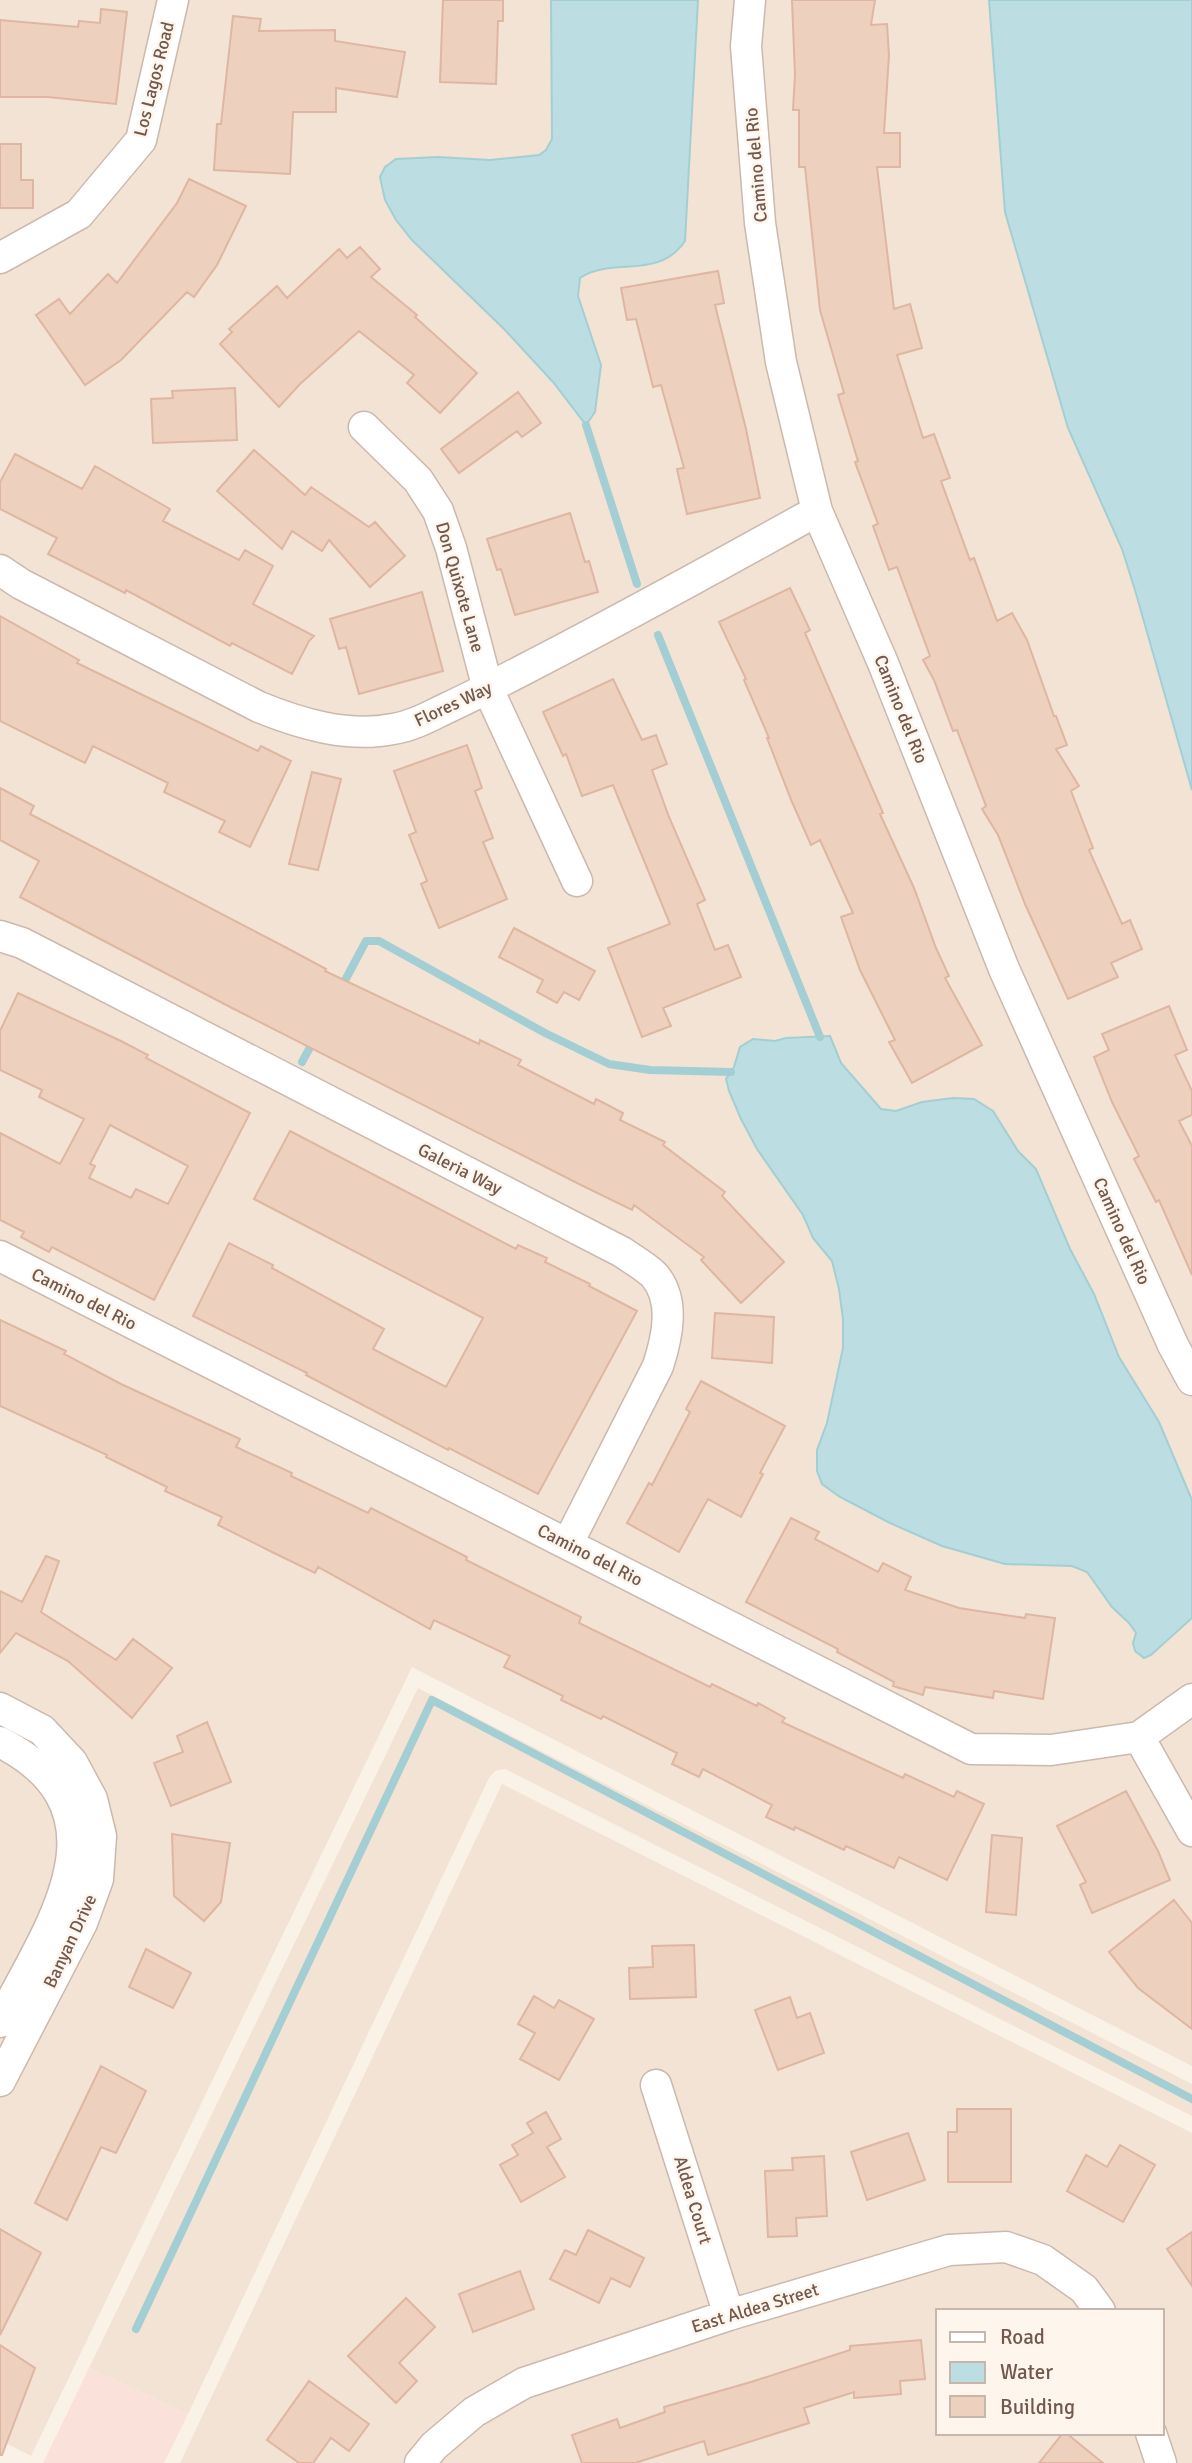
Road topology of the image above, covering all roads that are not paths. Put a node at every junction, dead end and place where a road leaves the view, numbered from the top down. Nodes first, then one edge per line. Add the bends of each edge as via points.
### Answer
1 (173, 0) edge
2 (750, 0) edge
3 (0, 258) edge
4 (364, 428) dead end
5 (817, 511) junction
6 (0, 570) edge
7 (488, 688) junction
8 (577, 881) dead end
9 (0, 936) edge
10 (0, 1256) edge
11 (1192, 1380) edge
12 (568, 1543) junction
13 (1192, 1699) edge
14 (0, 1708) edge
15 (48, 1736) junction
16 (1139, 1737) junction
17 (0, 1742) edge
18 (27, 1758) junction
19 (1192, 1831) edge
20 (8, 2026) edge
21 (0, 2081) edge
22 (656, 2085) dead end
23 (1099, 2309) edge
24 (729, 2315) junction
25 (1152, 2435) edge
26 (421, 2463) edge
27 (1161, 2463) edge

1 - 3 street, Los Lagos Road via 142,140 79,214
2 - 5 street, Camino del Rio via 746,46 760,223 781,362
4 - 7 street, Don Quixote Lane via 418,480 438,511
5 - 7 street, Flores Way
5 - 11 street, Camino del Rio via 883,663 1004,969
6 - 7 street, Flores Way via 259,707 308,724 353,731 394,729
7 - 8 street, Don Quixote Lane
9 - 12 street, Galeria Way via 22,943 622,1252 654,1274 666,1300 667,1331 658,1366
10 - 12 street, Camino del Rio
12 - 16 street, Camino del Rio via 971,1749 1051,1750
13 - 16 street, Camino del Rio
14 - 15 street, Banyan Drive
15 - 18 street
15 - 20 street, Banyan Drive via 72,1762 92,1799 101,1858 82,1923
16 - 19 street
17 - 18 street, Banyan Drive
18 - 20 street, Banyan Drive via 49,1777 65,1805 73,1854 57,1912
20 - 21 street, Banyan Drive
22 - 24 street, Aldea Court
23 - 24 street, East Aldea Street via 1084,2289 1043,2260 1006,2247 949,2250
24 - 26 street, East Aldea Street via 524,2383 474,2412
25 - 27 street

